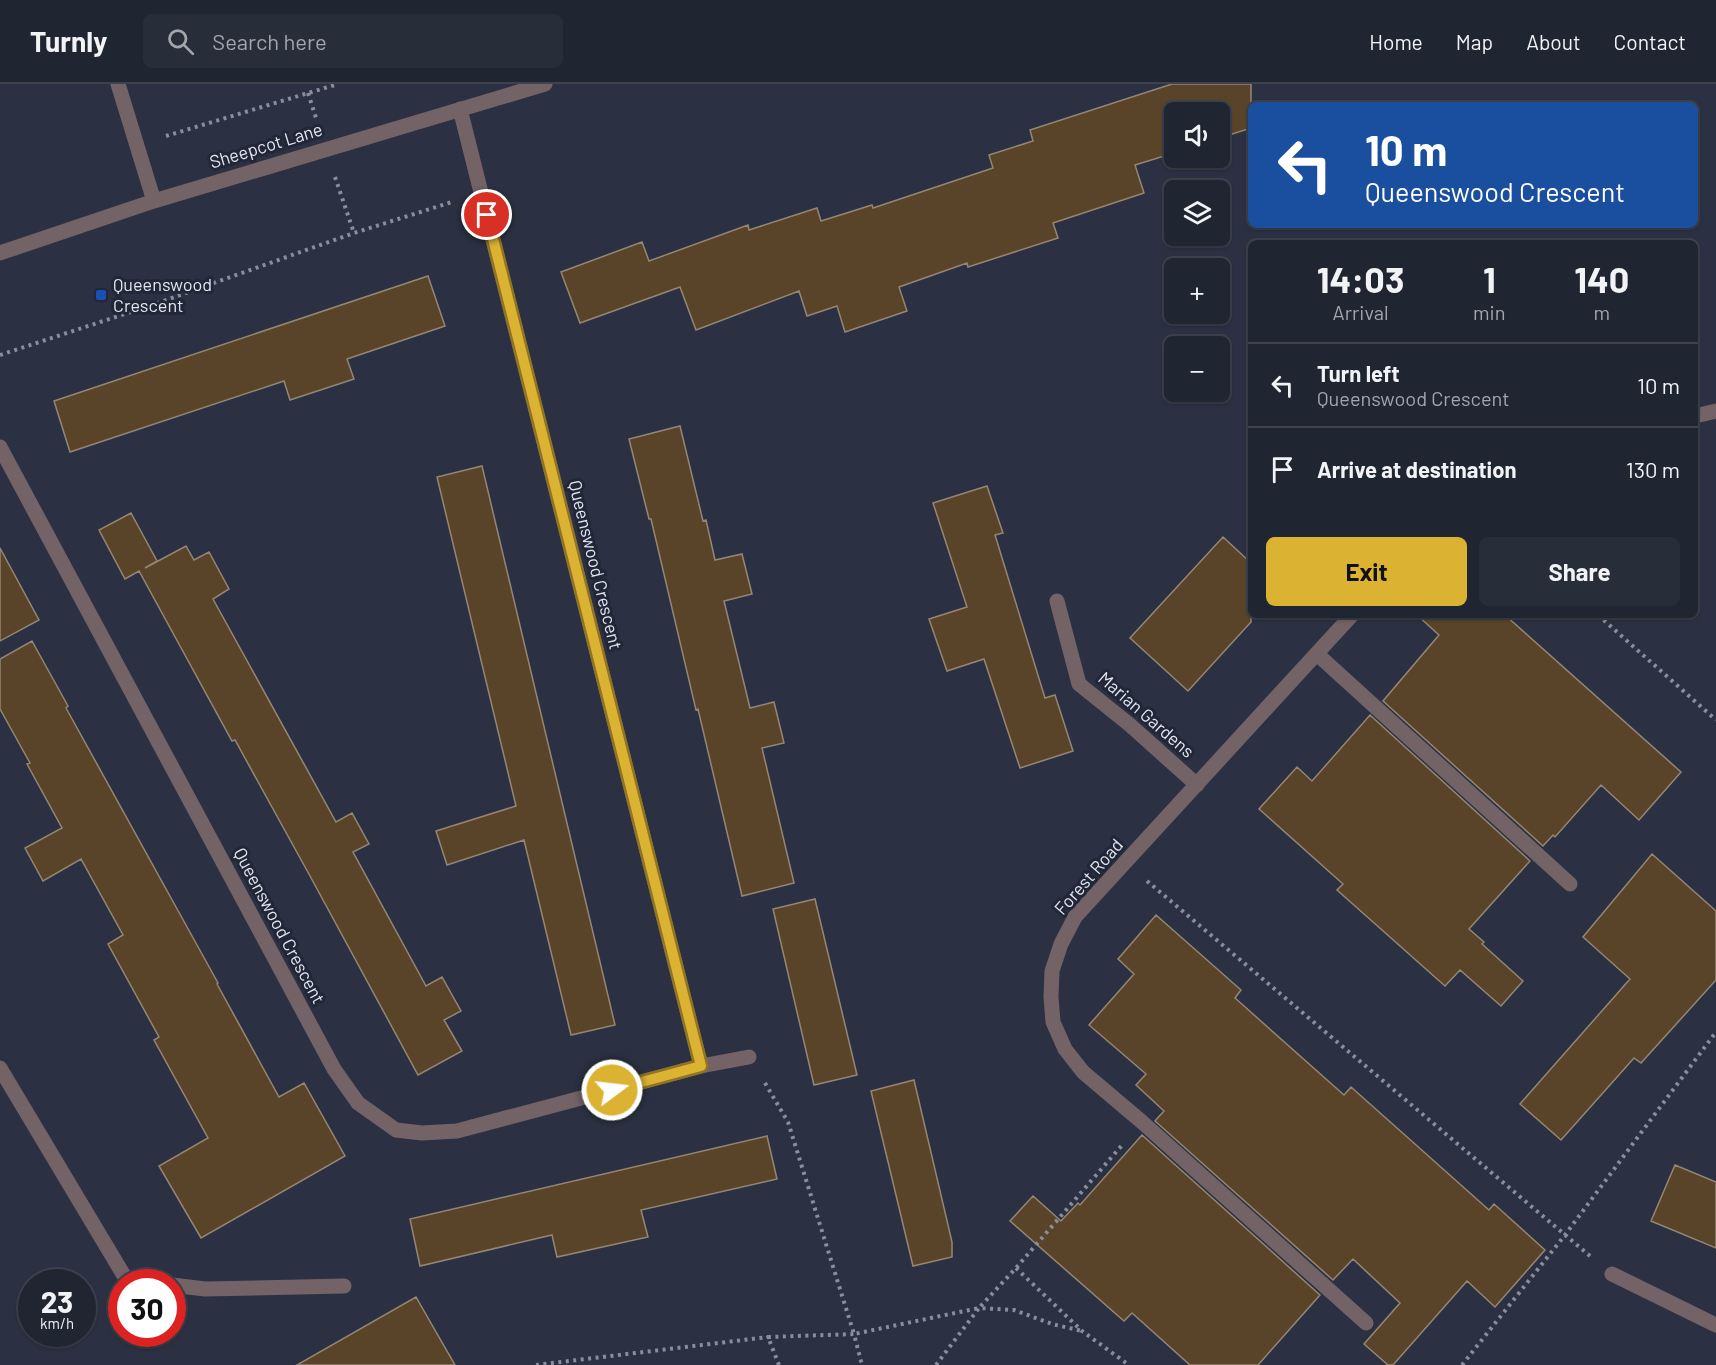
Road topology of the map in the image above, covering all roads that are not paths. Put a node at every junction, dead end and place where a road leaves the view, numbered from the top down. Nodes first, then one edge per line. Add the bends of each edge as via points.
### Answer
1 (118, 84) edge
2 (545, 84) edge
3 (460, 109) junction
4 (154, 201) junction
5 (0, 253) edge
6 (1716, 411) edge
7 (1698, 415) edge
8 (0, 447) edge
9 (1057, 601) dead end
10 (1349, 618) edge
11 (1317, 654) junction
12 (1197, 785) junction
13 (1570, 884) dead end
14 (749, 1057) road end
15 (701, 1066) junction
16 (0, 1068) edge
17 (120, 1269) edge
18 (1612, 1274) dead end
19 (344, 1286) dead end
20 (186, 1287) edge
21 (1366, 1323) dead end
22 (1716, 1325) edge

1 - 4 street
2 - 3 street, Sheepcot Lane
3 - 4 street, Sheepcot Lane
3 - 15 street, Queenswood Crescent
4 - 5 street, Sheepcot Lane
6 - 7 street
8 - 15 street, Queenswood Crescent via 334,1069 358,1103 396,1130 457,1131
9 - 12 street, Marian Gardens via 1079,684
10 - 11 street, Forest Road
11 - 12 street, Forest Road
11 - 13 street
12 - 21 street, Forest Road via 1075,917 1052,971 1053,1022 1065,1048 1083,1072
14 - 15 street, Queenswood Crescent
16 - 17 street
18 - 22 street
19 - 20 street

